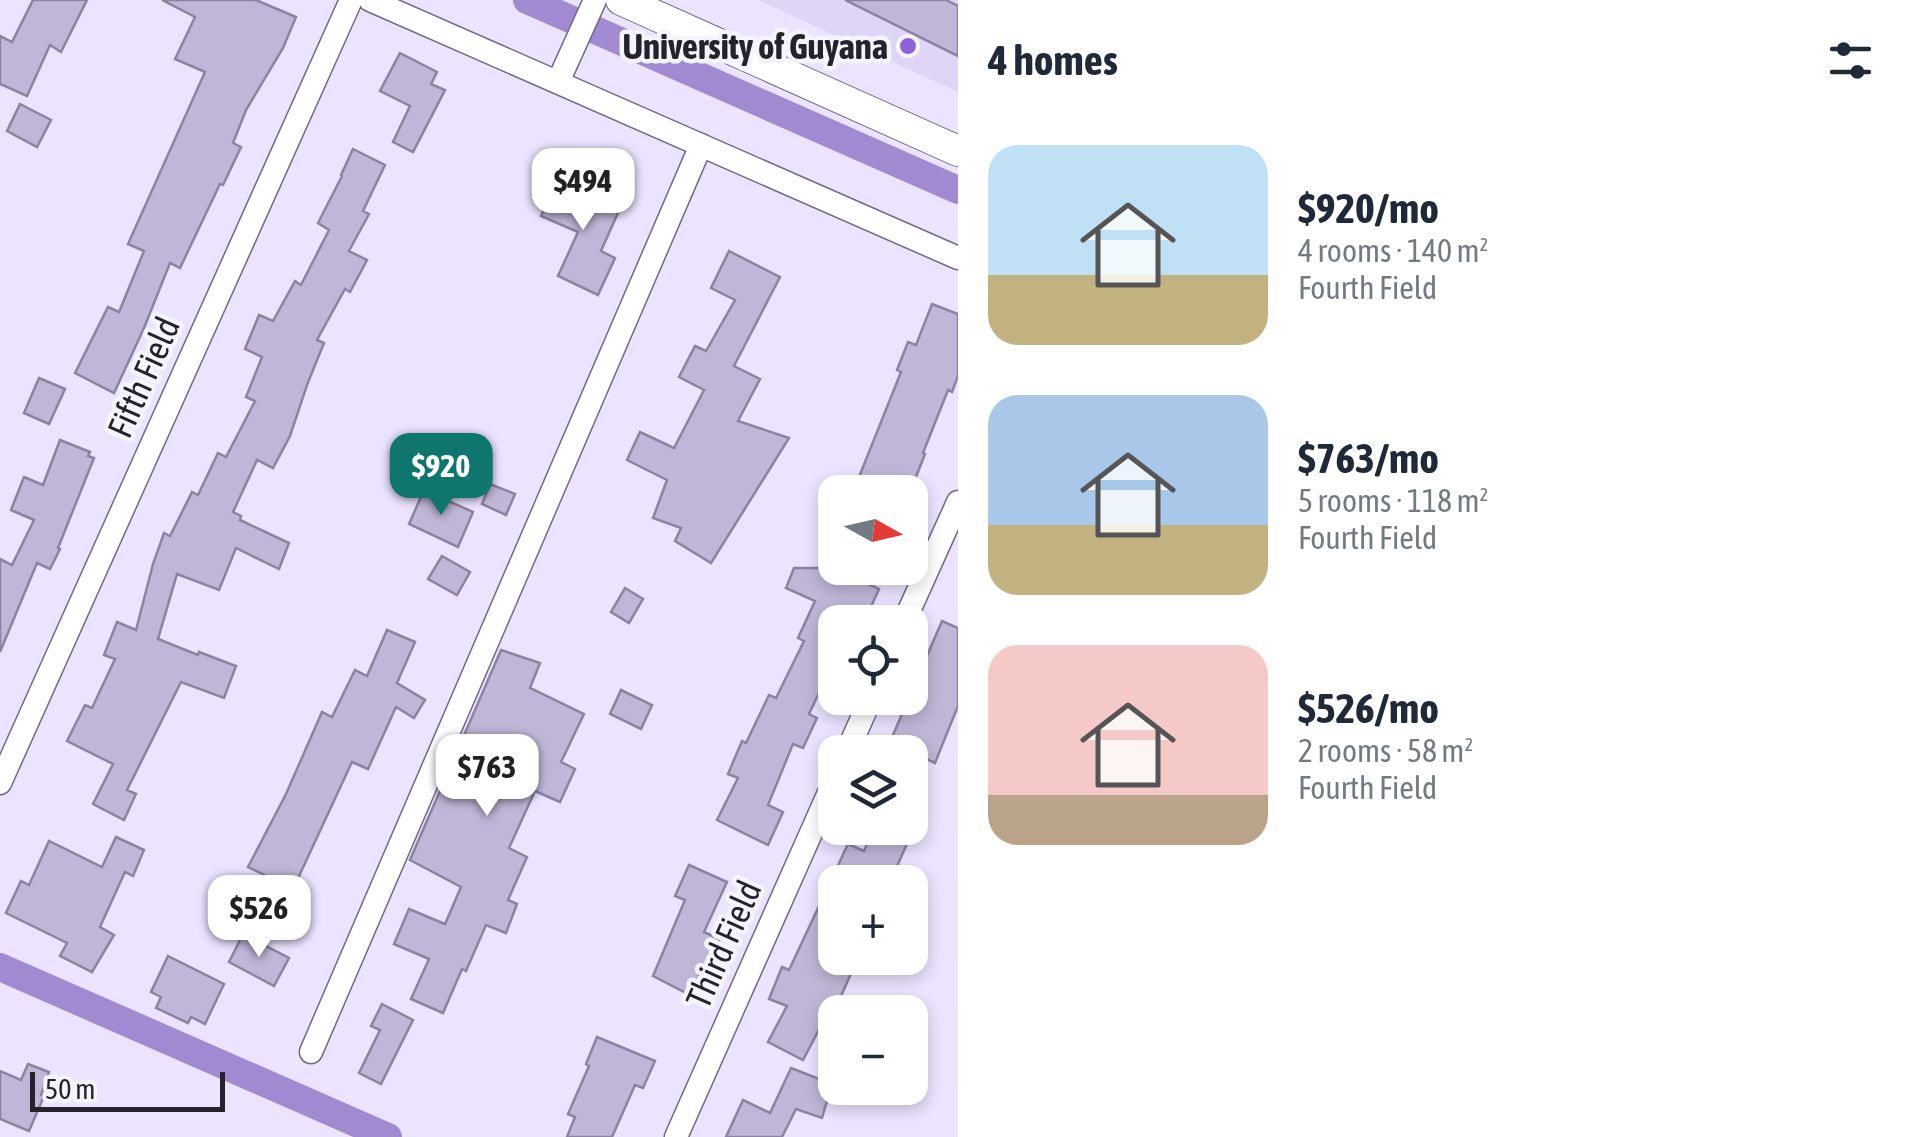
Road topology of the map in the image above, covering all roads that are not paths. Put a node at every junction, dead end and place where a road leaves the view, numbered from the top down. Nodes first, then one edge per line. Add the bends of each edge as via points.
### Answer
1 (350, 0) edge
2 (370, 0) edge
3 (595, 0) edge
4 (620, 0) edge
5 (558, 82) junction
6 (701, 145) junction
7 (958, 152) edge
8 (958, 258) edge
9 (958, 502) edge
10 (912, 605) edge
11 (0, 783) edge
12 (818, 817) edge
13 (312, 1052) dead end
14 (676, 1137) edge

1 - 11 street, Fifth Field
2 - 5 street
3 - 5 street
4 - 7 street
5 - 6 street
6 - 8 street
6 - 13 street
9 - 10 street
12 - 14 street, Third Field

